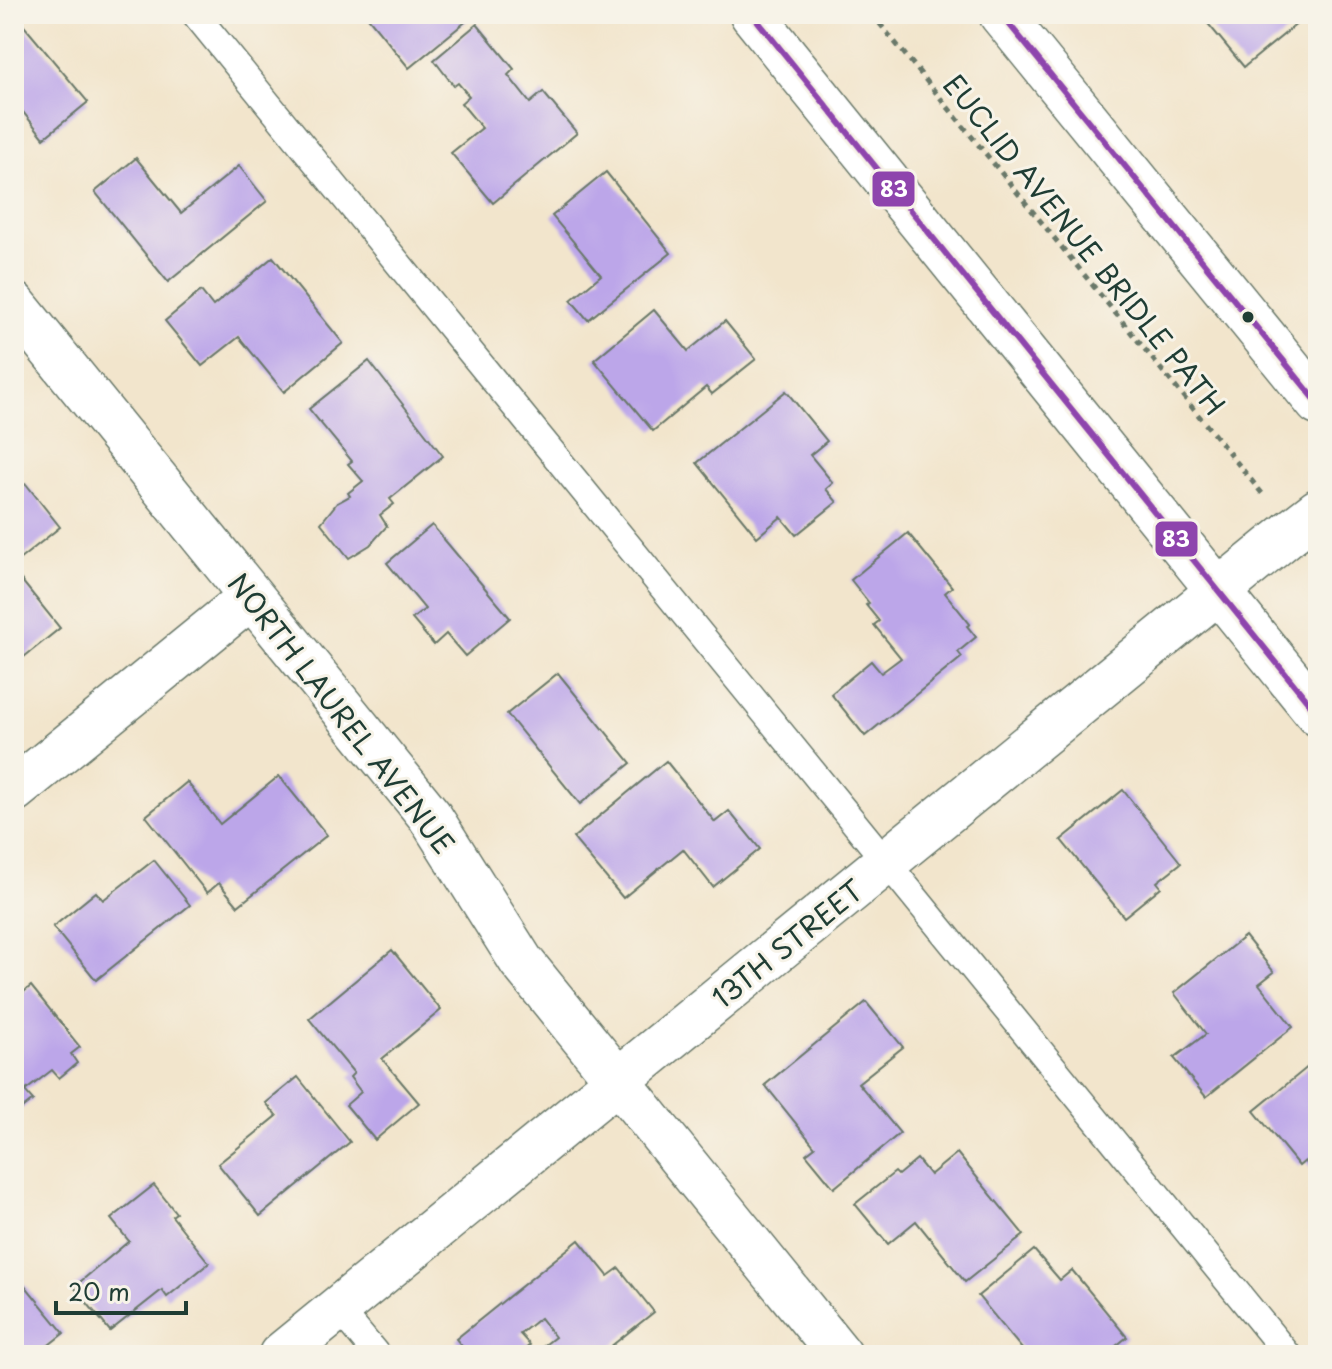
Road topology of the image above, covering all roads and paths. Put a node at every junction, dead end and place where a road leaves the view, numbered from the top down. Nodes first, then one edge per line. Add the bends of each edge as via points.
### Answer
1 (195, 14) edge
2 (752, 14) edge
3 (872, 14) edge
4 (1001, 14) edge
5 (14, 304) edge
6 (1318, 403) edge
7 (1292, 513) edge
8 (1218, 591) junction
9 (251, 597) junction
10 (1318, 714) edge
11 (14, 790) edge
12 (886, 862) junction
13 (620, 1080) junction
14 (338, 1308) junction
15 (281, 1355) edge
16 (377, 1355) edge
17 (840, 1355) edge
18 (1288, 1355) edge

1 - 12 lane
2 - 8 street
3 - 7 path, EUCLID AVENUE BRIDLE PATH
4 - 6 street
5 - 9 street, NORTH LAUREL AVENUE
7 - 8 street, 13TH STREET
8 - 10 street
8 - 12 street, 13TH STREET
9 - 11 street
9 - 13 street, NORTH LAUREL AVENUE via 429,815 521,961
12 - 13 street, 13TH STREET
12 - 18 lane
13 - 14 street, 13TH STREET
13 - 17 street, NORTH LAUREL AVENUE
14 - 15 street, 13TH STREET
14 - 16 lane

